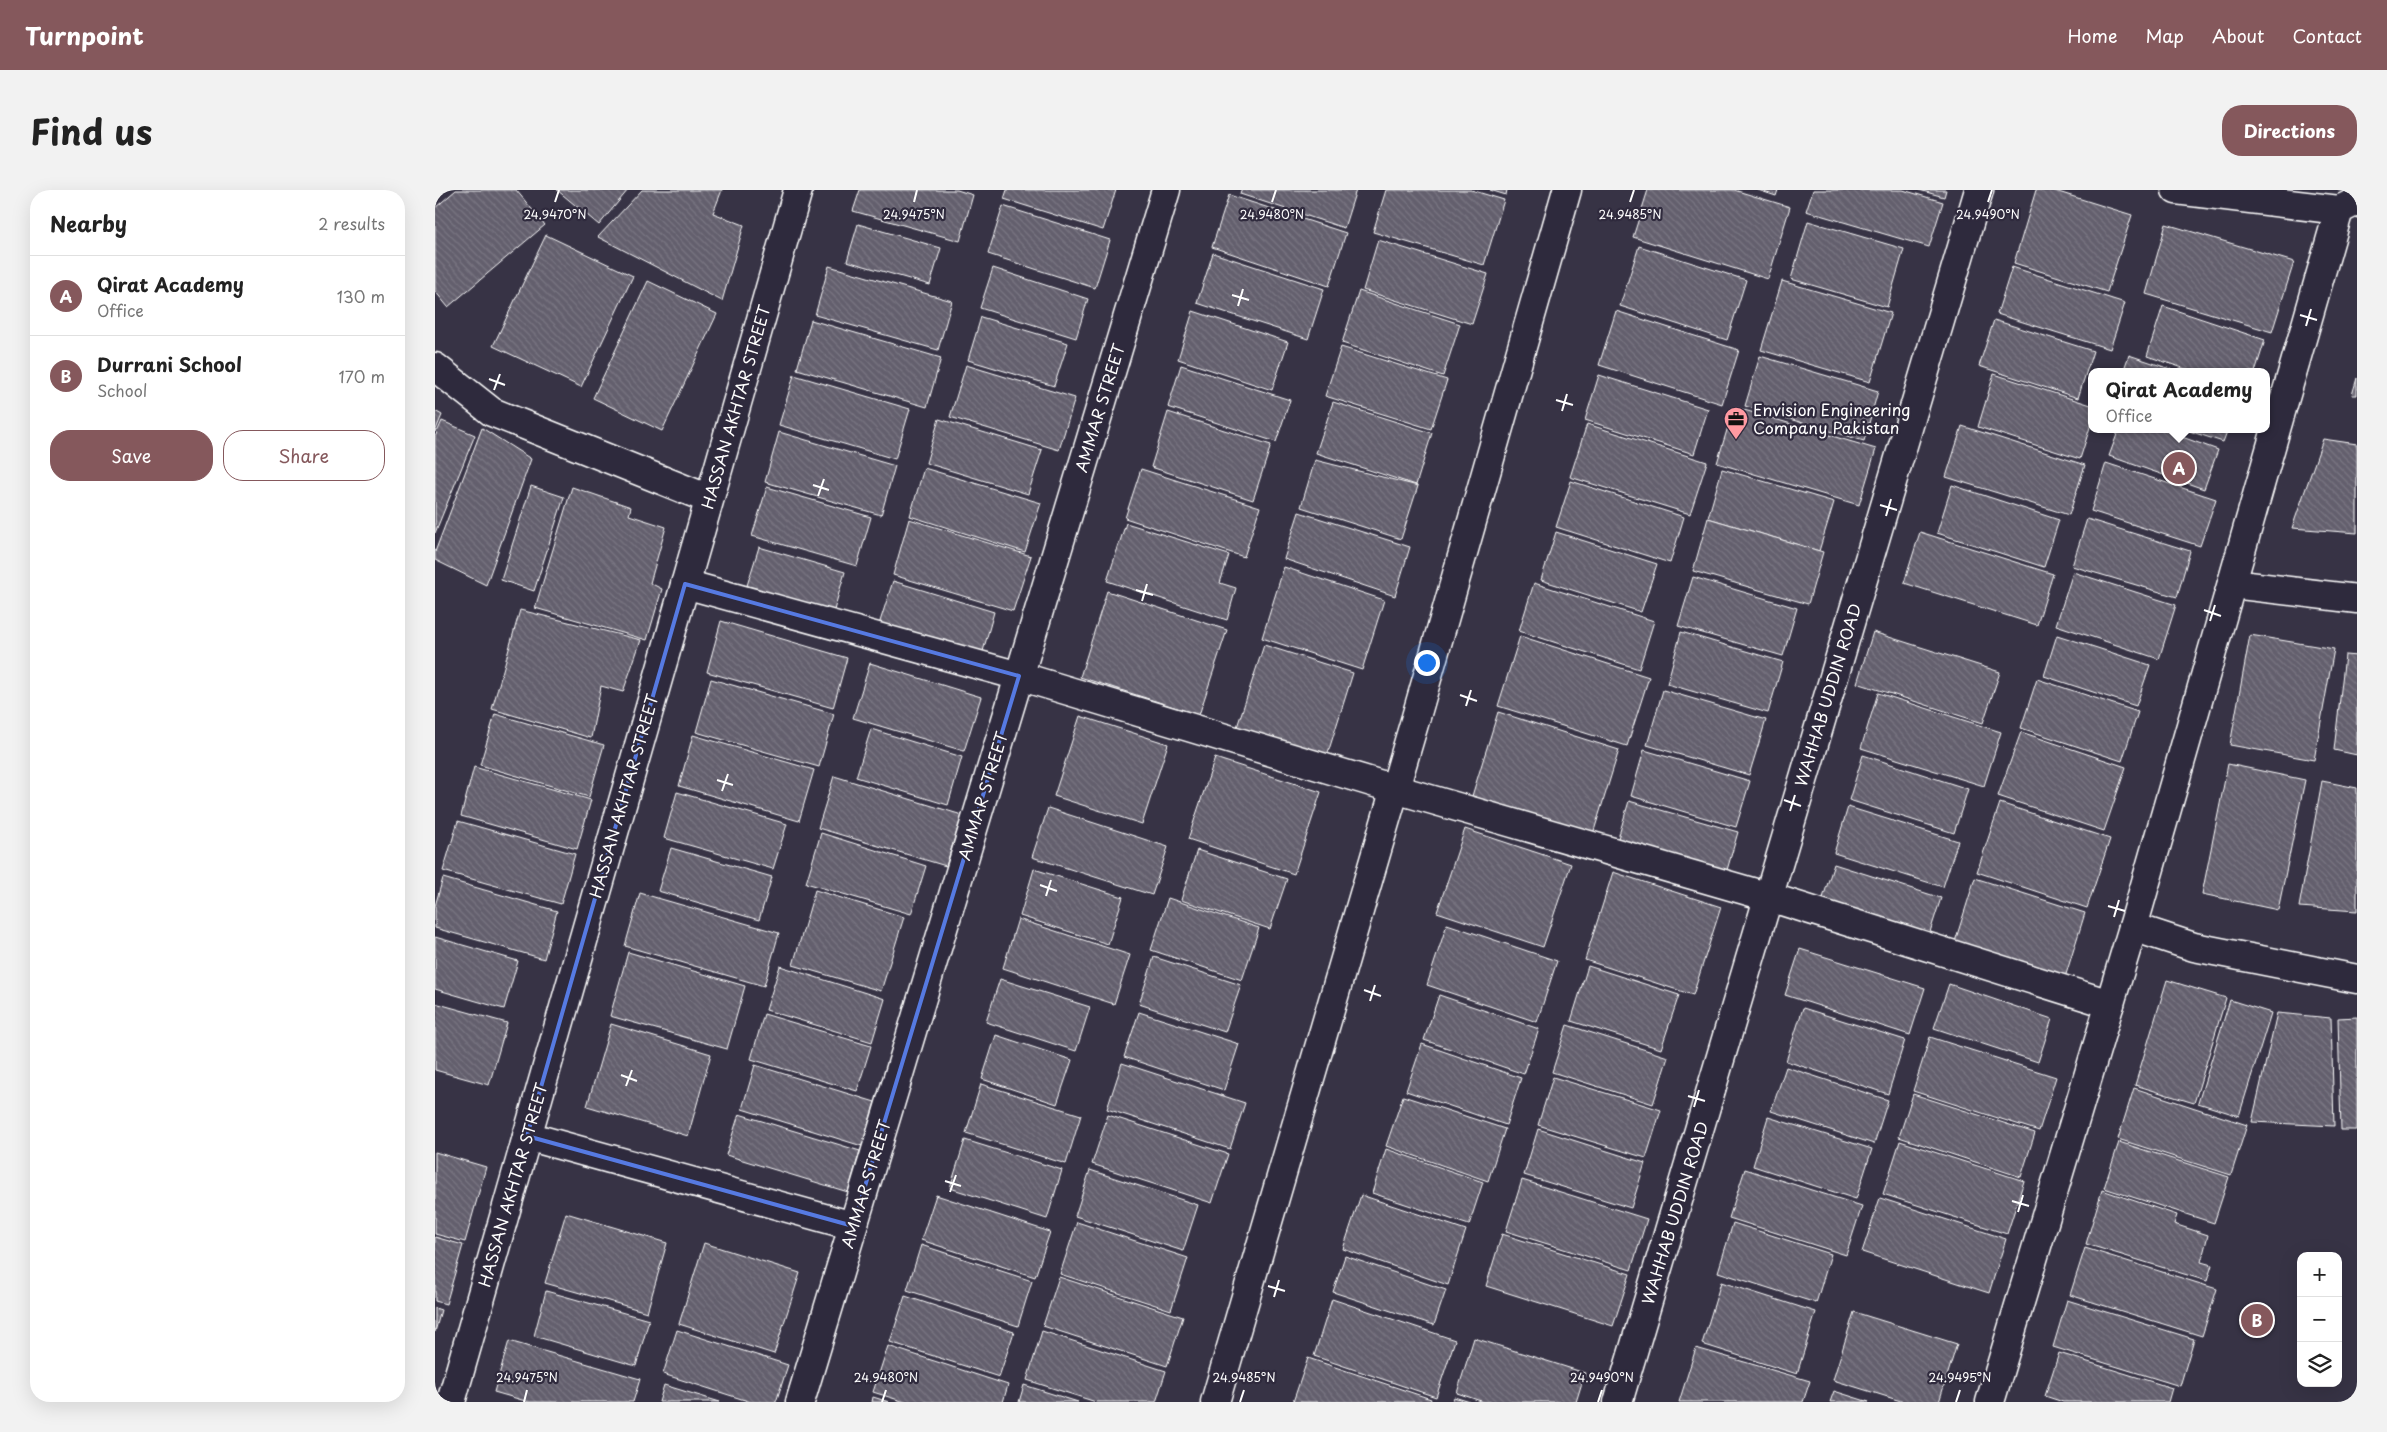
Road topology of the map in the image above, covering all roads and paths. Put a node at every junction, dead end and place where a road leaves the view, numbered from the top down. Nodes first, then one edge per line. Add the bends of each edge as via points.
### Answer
1 (799, 190) edge
2 (1165, 190) edge
3 (1567, 190) edge
4 (1979, 190) edge
5 (2176, 190) edge
6 (2348, 205) edge
7 (435, 367) edge
8 (709, 500) junction
9 (685, 584) junction
10 (2232, 584) junction
11 (2357, 600) edge
12 (1019, 676) junction
13 (1395, 789) junction
14 (1769, 896) junction
15 (2133, 927) junction
16 (2357, 979) edge
17 (2110, 1004) junction
18 (527, 1136) junction
19 (853, 1226) junction
20 (451, 1402) edge
21 (800, 1402) edge
22 (1215, 1402) edge
23 (1618, 1402) edge
24 (1990, 1402) edge

1 - 8 street, HASSAN AKHTAR STREET
2 - 12 street, AMMAR STREET
3 - 13 street
4 - 14 street, WAHHAB UDDIN ROAD
5 - 6 street
6 - 10 street
7 - 8 street via 492,412
8 - 9 street, HASSAN AKHTAR STREET
9 - 12 street
9 - 18 street, HASSAN AKHTAR STREET
10 - 11 street
10 - 15 street
12 - 13 street
12 - 19 street, AMMAR STREET
13 - 14 street
13 - 22 street
14 - 17 street
14 - 23 street, WAHHAB UDDIN ROAD
15 - 16 street via 2194,947
15 - 17 street
17 - 24 street
18 - 19 street
18 - 20 street, HASSAN AKHTAR STREET
19 - 21 street, AMMAR STREET

